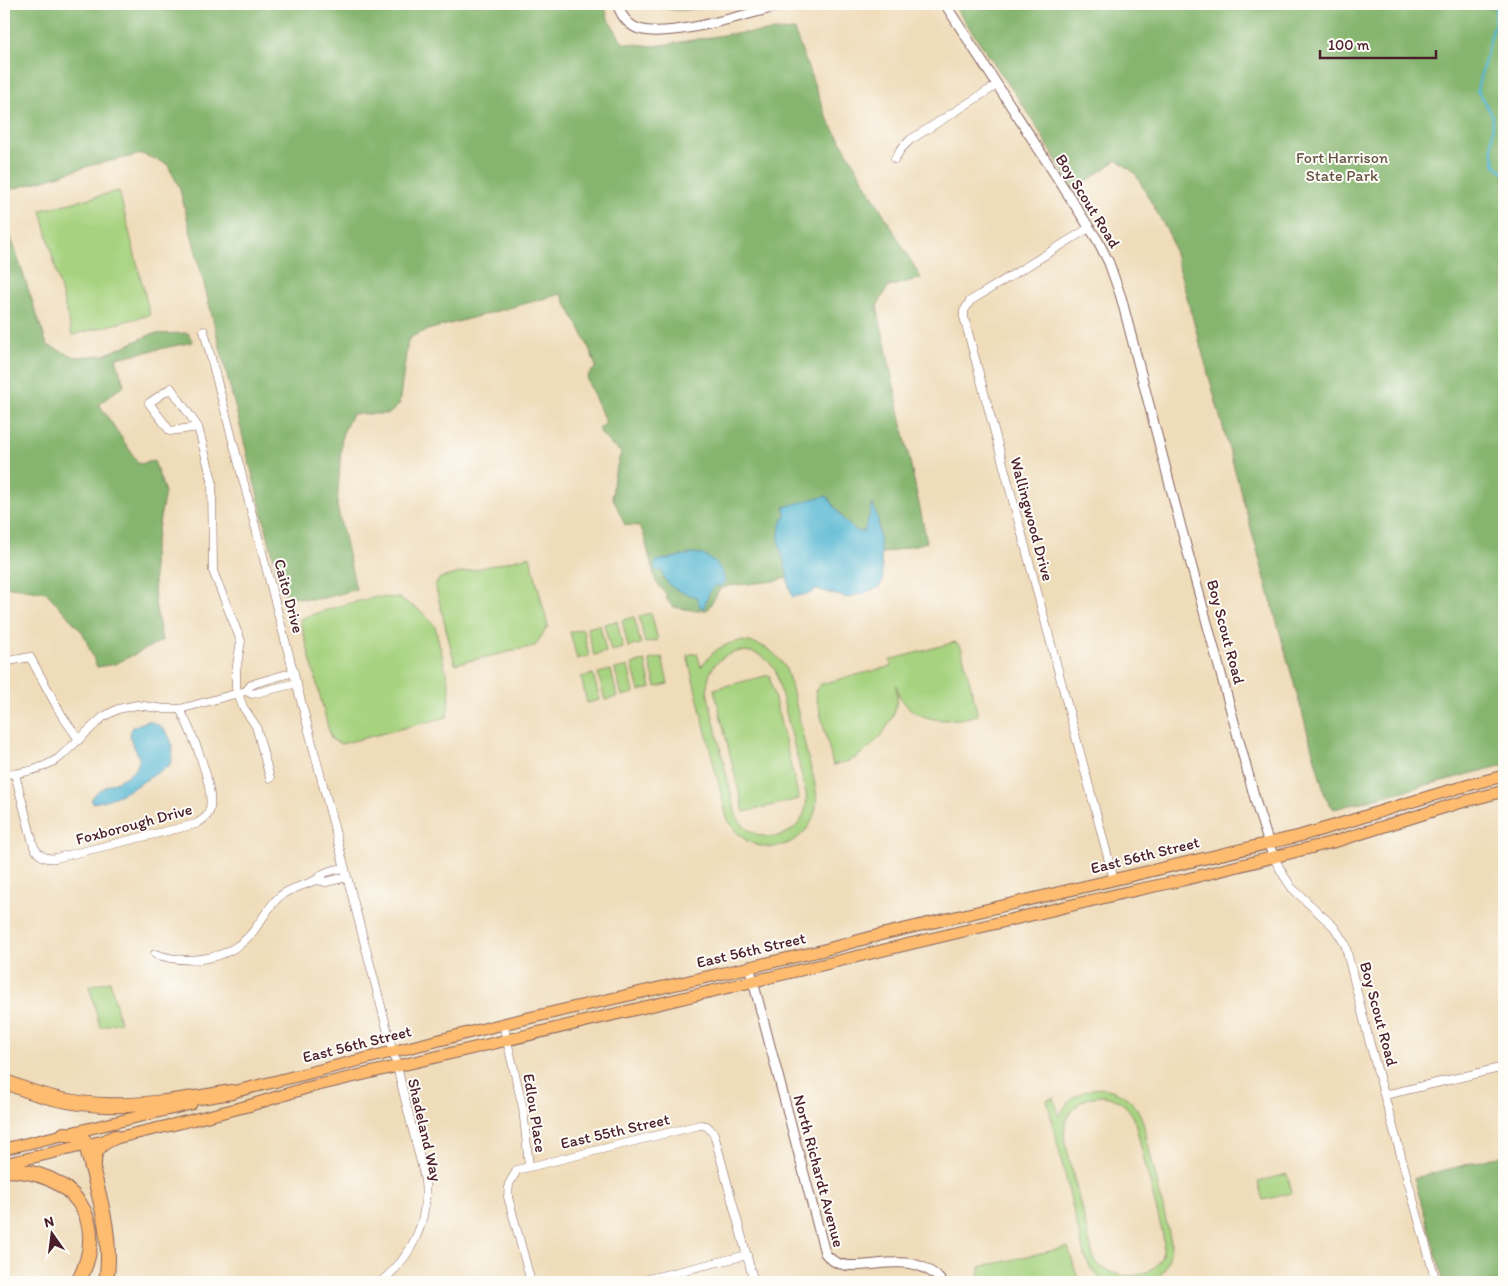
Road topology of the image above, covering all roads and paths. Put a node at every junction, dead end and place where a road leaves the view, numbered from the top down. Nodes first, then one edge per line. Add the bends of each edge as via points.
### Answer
1 (617, 4) edge
2 (786, 4) edge
3 (944, 4) edge
4 (996, 85) junction
5 (895, 159) dead end
6 (1088, 228) junction
7 (204, 331) dead end
8 (198, 427) junction
9 (4, 662) edge
10 (294, 672) junction
11 (297, 683) junction
12 (246, 691) junction
13 (238, 694) junction
14 (180, 709) junction
15 (79, 740) junction
16 (4, 774) edge
17 (15, 774) junction
18 (1504, 776) edge
19 (270, 778) dead end
20 (1504, 791) edge
21 (1268, 843) junction
22 (1273, 856) junction
23 (345, 868) junction
24 (347, 877) junction
25 (317, 880) junction
26 (1114, 880) junction
27 (996, 907) junction
28 (1000, 922) junction
29 (155, 954) dead end
30 (749, 966) junction
31 (754, 981) junction
32 (503, 1024) junction
33 (507, 1041) junction
34 (395, 1059) junction
35 (1504, 1067) edge
36 (4, 1081) edge
37 (232, 1092) junction
38 (1385, 1095) junction
39 (64, 1134) junction
40 (115, 1137) junction
41 (86, 1144) junction
42 (4, 1149) edge
43 (4, 1164) edge
44 (529, 1166) junction
45 (4, 1170) edge
46 (94, 1178) junction
47 (747, 1255) junction
48 (838, 1272) dead end
49 (890, 1272) dead end
50 (78, 1282) edge
51 (106, 1282) edge
52 (380, 1282) edge
53 (531, 1282) edge
54 (636, 1282) edge
55 (754, 1282) edge
56 (942, 1282) edge
57 (1436, 1282) edge

1 - 2 street via 632,25 657,31 701,25
3 - 4 street, Boy Scout Road
4 - 5 street via 910,140
4 - 6 street, Boy Scout Road
6 - 21 street, Boy Scout Road via 1105,254 1121,296
6 - 26 street, Wallingwood Drive via 970,302 964,317
7 - 10 street, Caito Drive
8 - 8 street via 171,388 149,403 170,431
8 - 13 street via 212,480 213,571 240,639 236,671
9 - 15 street via 30,657
10 - 11 street, Caito Drive
10 - 12 street via 256,683
11 - 12 street via 252,694
11 - 23 street, Caito Drive
12 - 13 street
13 - 14 street
13 - 19 street via 256,726
14 - 15 street via 137,705 118,709 103,717
14 - 17 street, Foxborough Drive via 199,752 210,802 208,814 196,824 47,858 37,853 33,845
15 - 17 street via 52,762
16 - 17 street
18 - 21 main road, East 56th Street
20 - 22 main road, East 56th Street via 1361,834
21 - 22 street, Boy Scout Road
21 - 26 main road, East 56th Street
22 - 28 main road, East 56th Street
22 - 38 street, Boy Scout Road via 1292,888 1343,939
23 - 24 street, Caito Drive
23 - 25 street via 324,873
24 - 25 street via 326,882
24 - 34 street, Caito Drive
25 - 29 street via 280,895 245,941 223,954 194,960
26 - 27 main road, East 56th Street
27 - 28 street
27 - 30 main road, East 56th Street
28 - 31 main road, East 56th Street
30 - 31 street, North Richardt Avenue
30 - 32 main road, East 56th Street
31 - 33 main road, East 56th Street
31 - 48 street, North Richardt Avenue via 826,1253
32 - 33 street, Edlou Place
32 - 34 main road, East 56th Street
33 - 34 main road, East 56th Street
33 - 44 street, Edlou Place via 523,1108
34 - 37 main road, East 56th Street
34 - 40 main road, East 56th Street via 248,1106
34 - 52 street, Shadeland Way via 424,1176 425,1205 412,1246 400,1264
35 - 38 street
36 - 37 highway via 46,1096 96,1106 150,1104
37 - 39 main road, East 56th Street
38 - 57 street, Boy Scout Road
39 - 41 highway via 79,1136
39 - 42 main road, East 56th Street
40 - 41 main road, East 56th Street
40 - 46 highway via 99,1146 93,1158
41 - 43 main road, East 56th Street
41 - 46 highway
44 - 47 street, East 55th Street via 707,1126 714,1134
44 - 53 street, Edlou Place via 520,1168 512,1176 508,1194
45 - 50 highway via 46,1176 64,1186 77,1199 86,1216 90,1241 88,1260
46 - 51 highway via 109,1240
47 - 54 street
47 - 55 street
49 - 56 street via 921,1268

